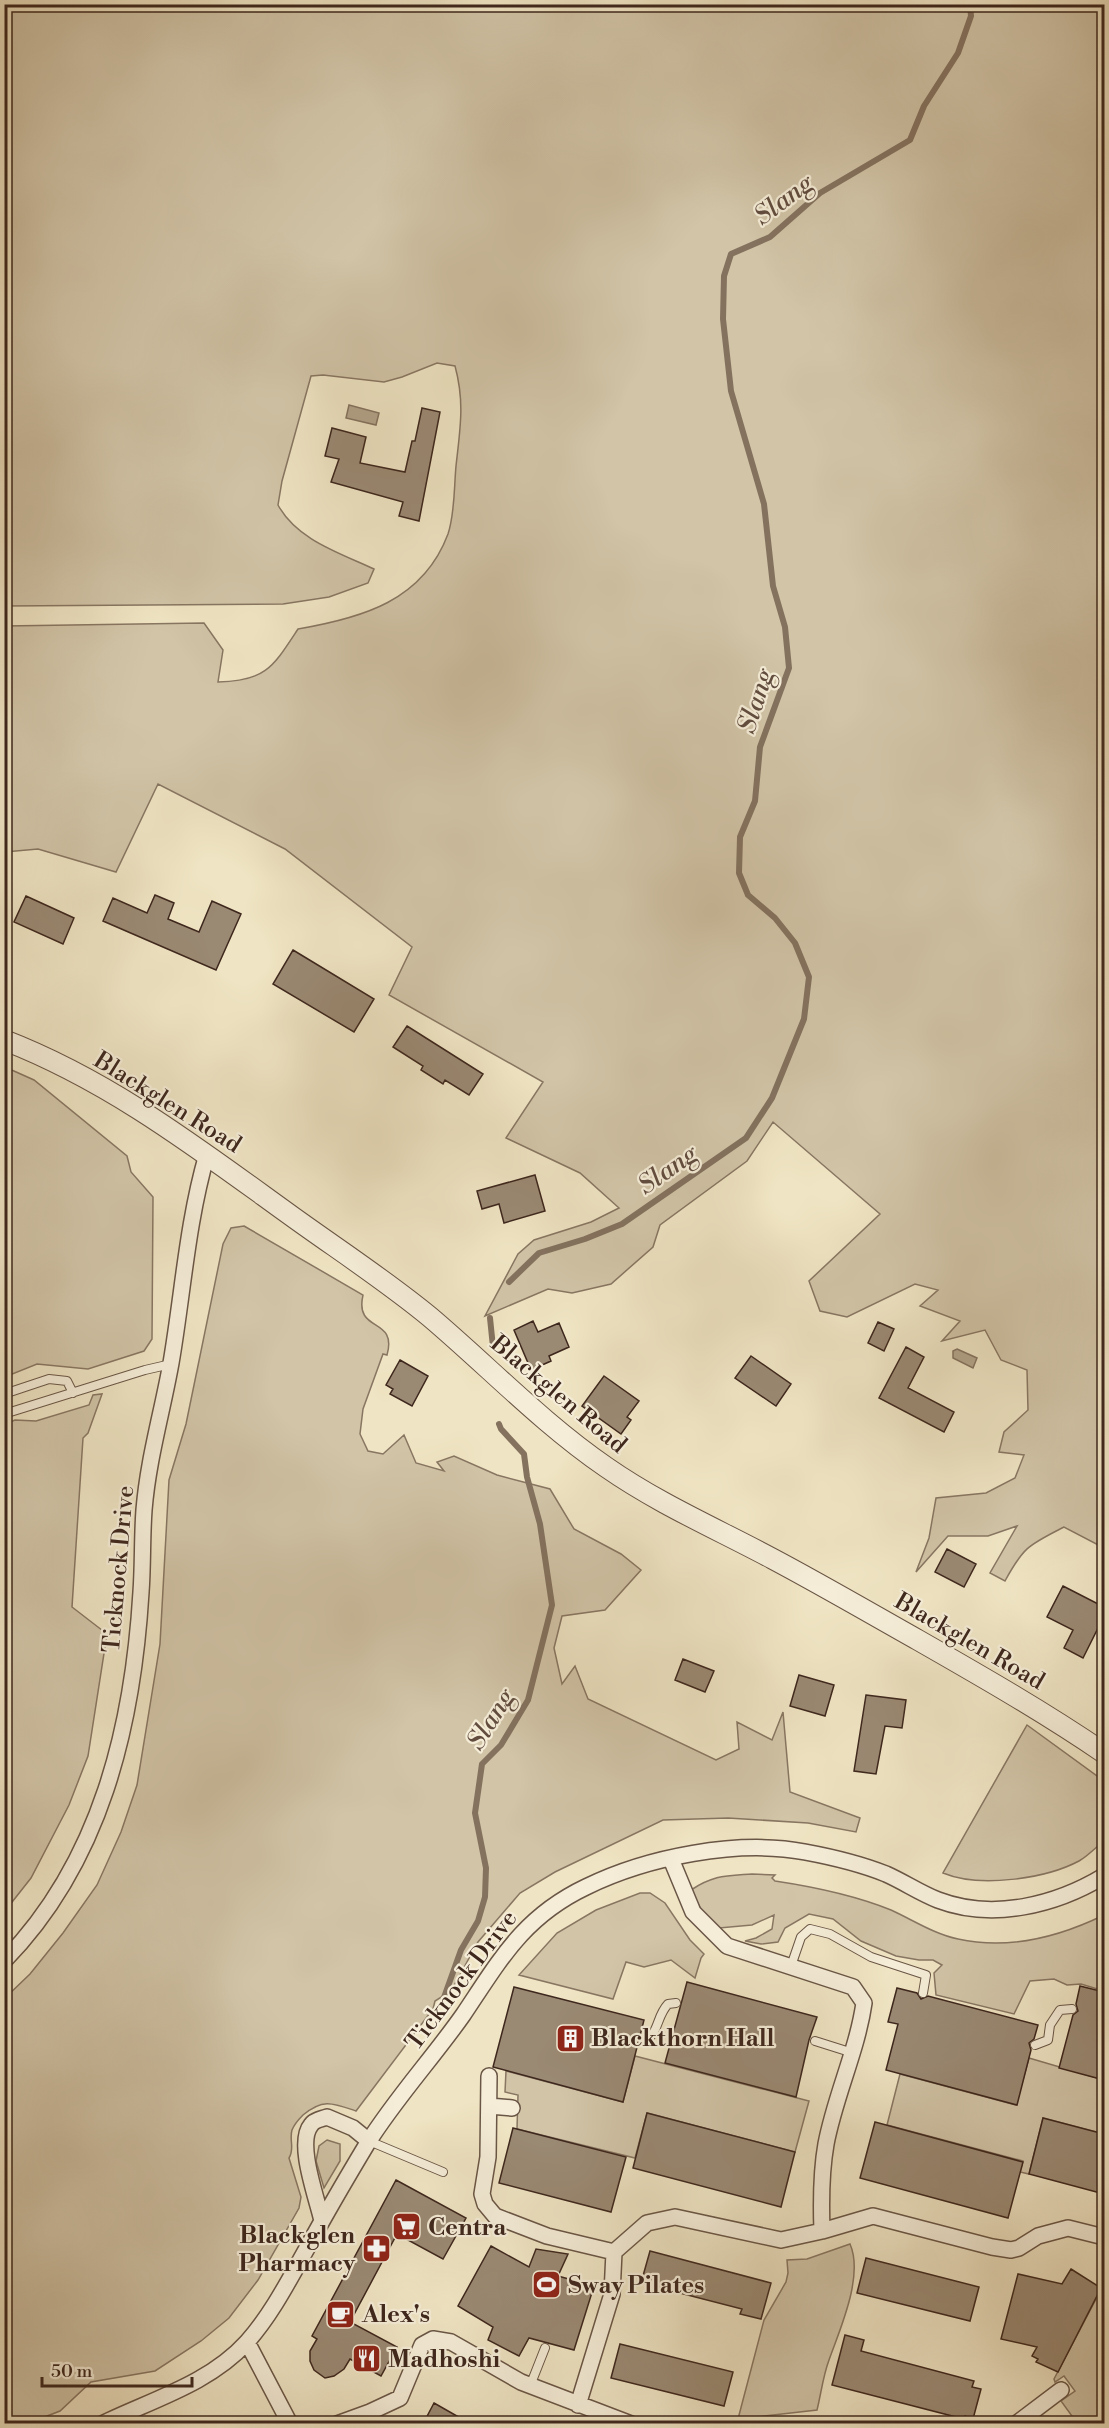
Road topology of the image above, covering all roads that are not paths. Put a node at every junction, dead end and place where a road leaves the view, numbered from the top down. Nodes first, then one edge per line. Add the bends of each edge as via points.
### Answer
1 (4, 1040) edge
2 (207, 1154) junction
3 (171, 1364) junction
4 (73, 1393) junction
5 (4, 1394) edge
6 (4, 1414) edge
7 (1104, 1753) edge
8 (671, 1859) junction
9 (1104, 1876) edge
10 (4, 1961) edge
11 (791, 1965) junction
12 (923, 1993) dead end
13 (676, 2003) dead end
14 (1072, 2009) dead end
15 (815, 2041) dead end
16 (644, 2043) dead end
17 (1035, 2045) dead end
18 (853, 2053) junction
19 (489, 2076) dead end
20 (489, 2106) junction
21 (512, 2108) dead end
22 (369, 2141) junction
23 (443, 2172) dead end
24 (322, 2221) junction
25 (822, 2231) junction
26 (1104, 2237) edge
27 (614, 2252) junction
28 (247, 2342) junction
29 (544, 2348) dead end
30 (530, 2386) junction
31 (1061, 2390) dead end
32 (578, 2405) junction
33 (107, 2422) edge
34 (290, 2424) edge
35 (337, 2424) edge
36 (631, 2424) edge
37 (1016, 2424) edge

1 - 2 street, Blackglen Road via 107,1090
2 - 3 street, Ticknock Drive via 194,1206
2 - 7 street, Blackglen Road via 407,1299 548,1424 608,1469 1000,1686
3 - 4 lane
3 - 10 street, Ticknock Drive via 147,1480 137,1634 116,1761 78,1860 43,1915
4 - 5 lane via 67,1381 49,1379
4 - 6 lane
8 - 9 street, Ticknock Drive via 758,1848 802,1852 885,1874 939,1900 982,1908 1042,1904
8 - 11 street via 693,1912 727,1946
8 - 22 street, Ticknock Drive via 586,1887 552,1905 527,1927
11 - 12 lane via 801,1937 810,1929 830,1934 871,1957 926,1975
11 - 18 street via 853,1987 864,2003
13 - 16 lane via 668,2004 662,2011 653,2037
14 - 17 lane via 1060,2010 1050,2025 1048,2040
15 - 18 lane
18 - 25 street via 826,2145
19 - 20 street
20 - 21 street
20 - 27 street via 488,2157 482,2193 495,2216 547,2236
22 - 23 lane
22 - 24 street, Ticknock Drive
22 - 24 street via 353,2128 327,2117 312,2123 304,2135
24 - 28 street, Ticknock Drive via 281,2296
25 - 26 street via 873,2216 1011,2250 1038,2236 1068,2228
25 - 27 street via 781,2240 675,2217 647,2223
27 - 32 street via 612,2294
28 - 33 street, Ticknock Drive via 192,2383
28 - 34 street
29 - 30 lane
30 - 32 street
30 - 35 street via 451,2342 433,2338 422,2345 400,2398
31 - 37 street
32 - 36 street

